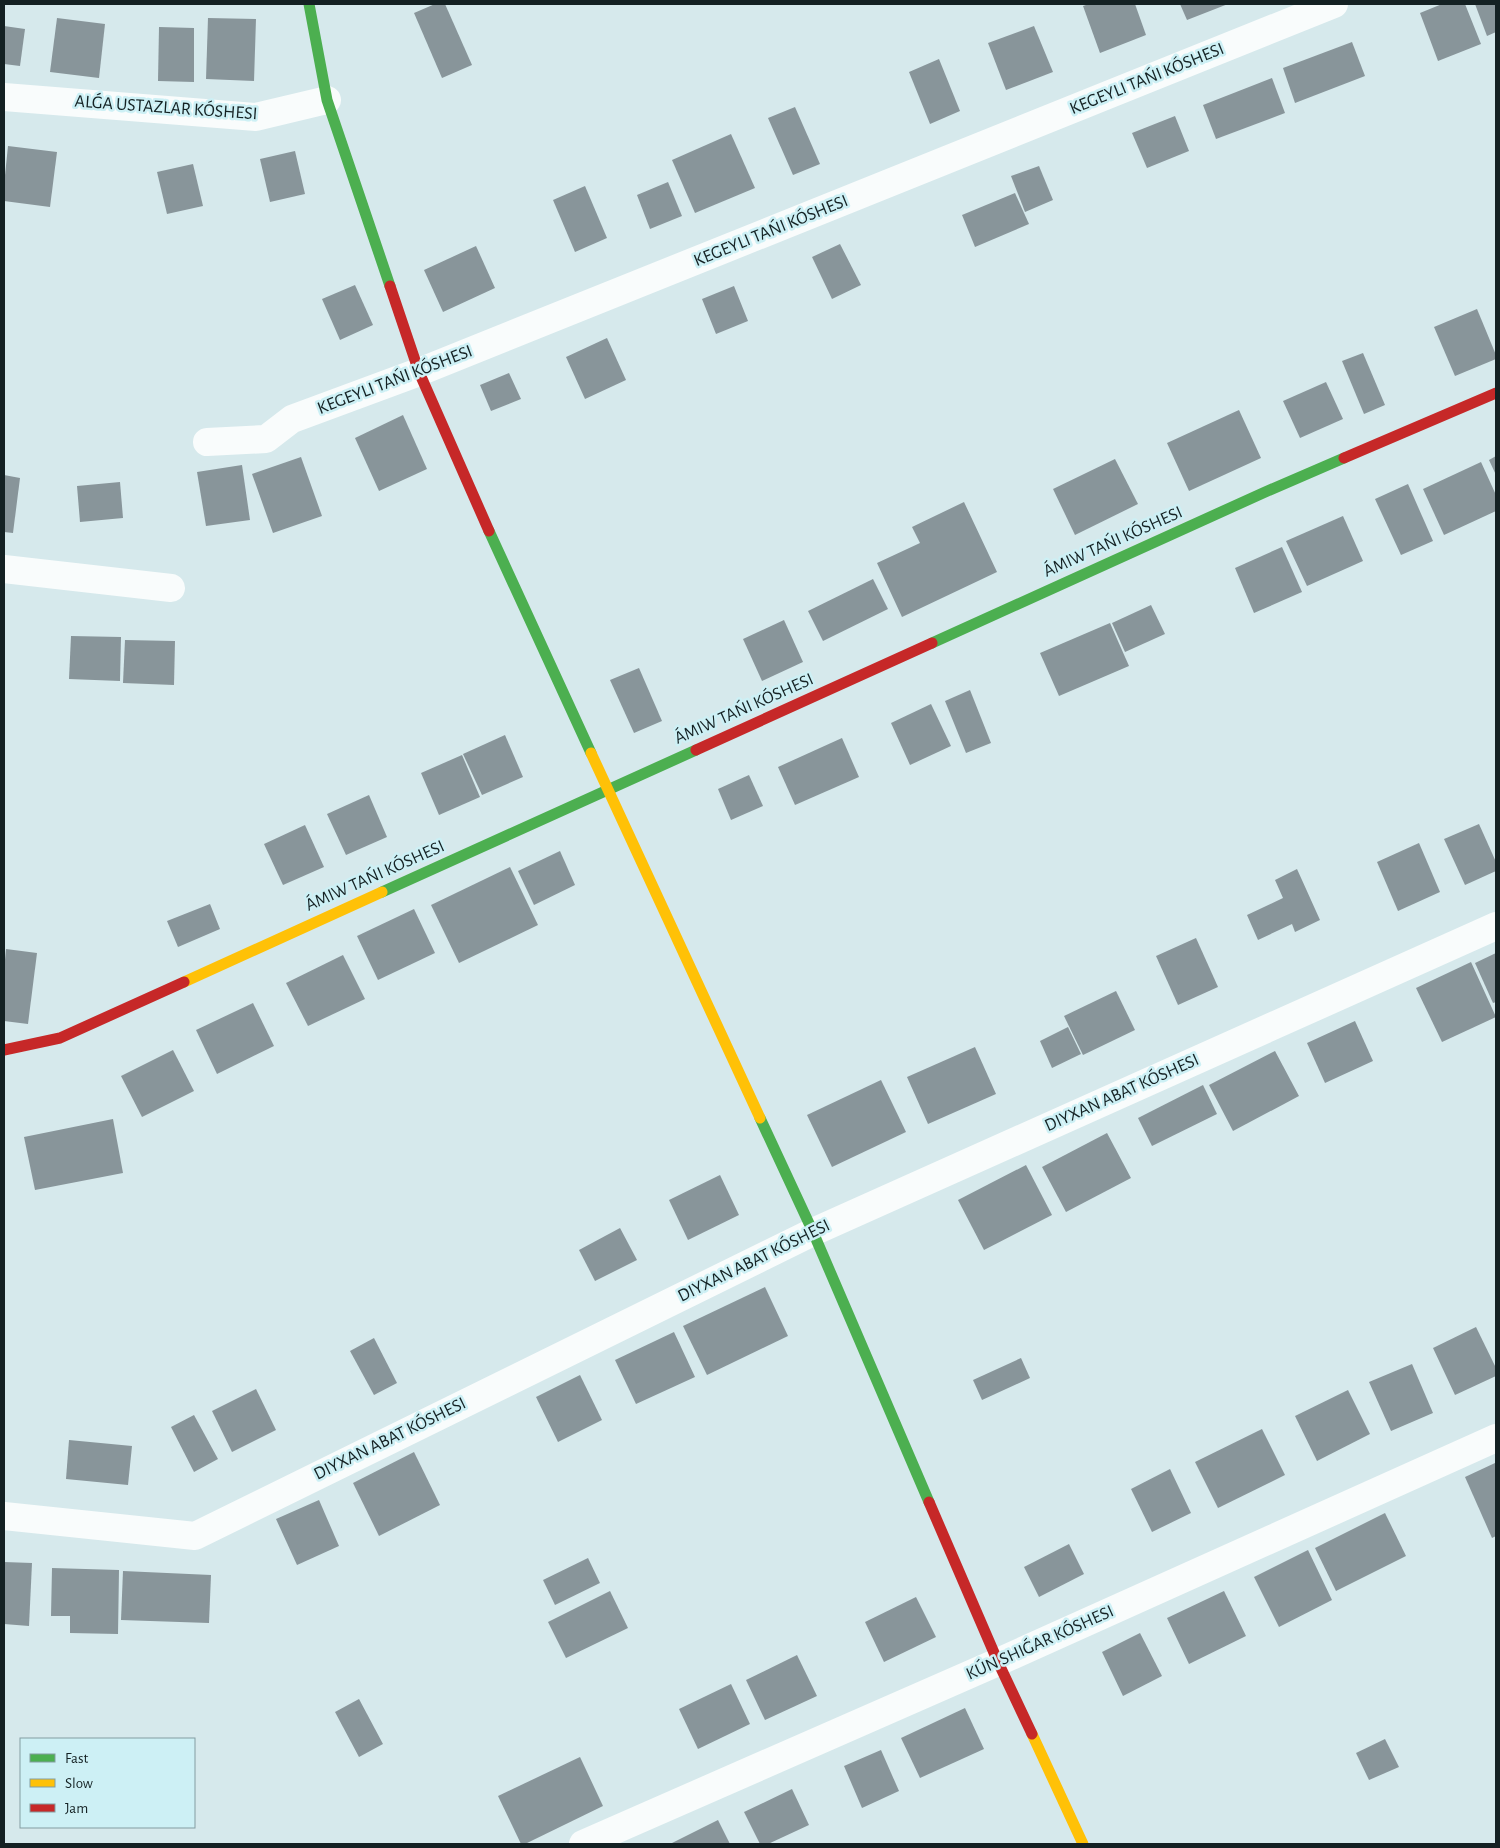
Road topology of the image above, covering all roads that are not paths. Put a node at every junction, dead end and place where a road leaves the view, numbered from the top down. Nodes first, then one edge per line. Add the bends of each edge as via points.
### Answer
1 (309, 4) edge
2 (1334, 4) edge
3 (4, 97) edge
4 (327, 100) junction
5 (419, 372) junction
6 (1496, 393) edge
7 (207, 442) dead end
8 (4, 569) edge
9 (172, 588) dead end
10 (607, 790) junction
11 (1496, 926) edge
12 (4, 1050) edge
13 (813, 1232) junction
14 (1496, 1438) edge
15 (4, 1516) edge
16 (998, 1662) junction
17 (583, 1844) edge
18 (1083, 1844) edge

1 - 4 street
2 - 5 street
3 - 4 street, ALǴA USTAZLAR KÓSHESI via 256,117
4 - 5 street
5 - 7 street via 292,419 266,440
5 - 10 street
6 - 10 street via 1263,493
8 - 9 street
10 - 12 street via 60,1038
10 - 13 street
11 - 13 street, DIYXAN ABAT KÓSHESI
13 - 15 street, DIYXAN ABAT KÓSHESI via 195,1536
13 - 16 street
14 - 16 street
16 - 17 street
16 - 18 street

